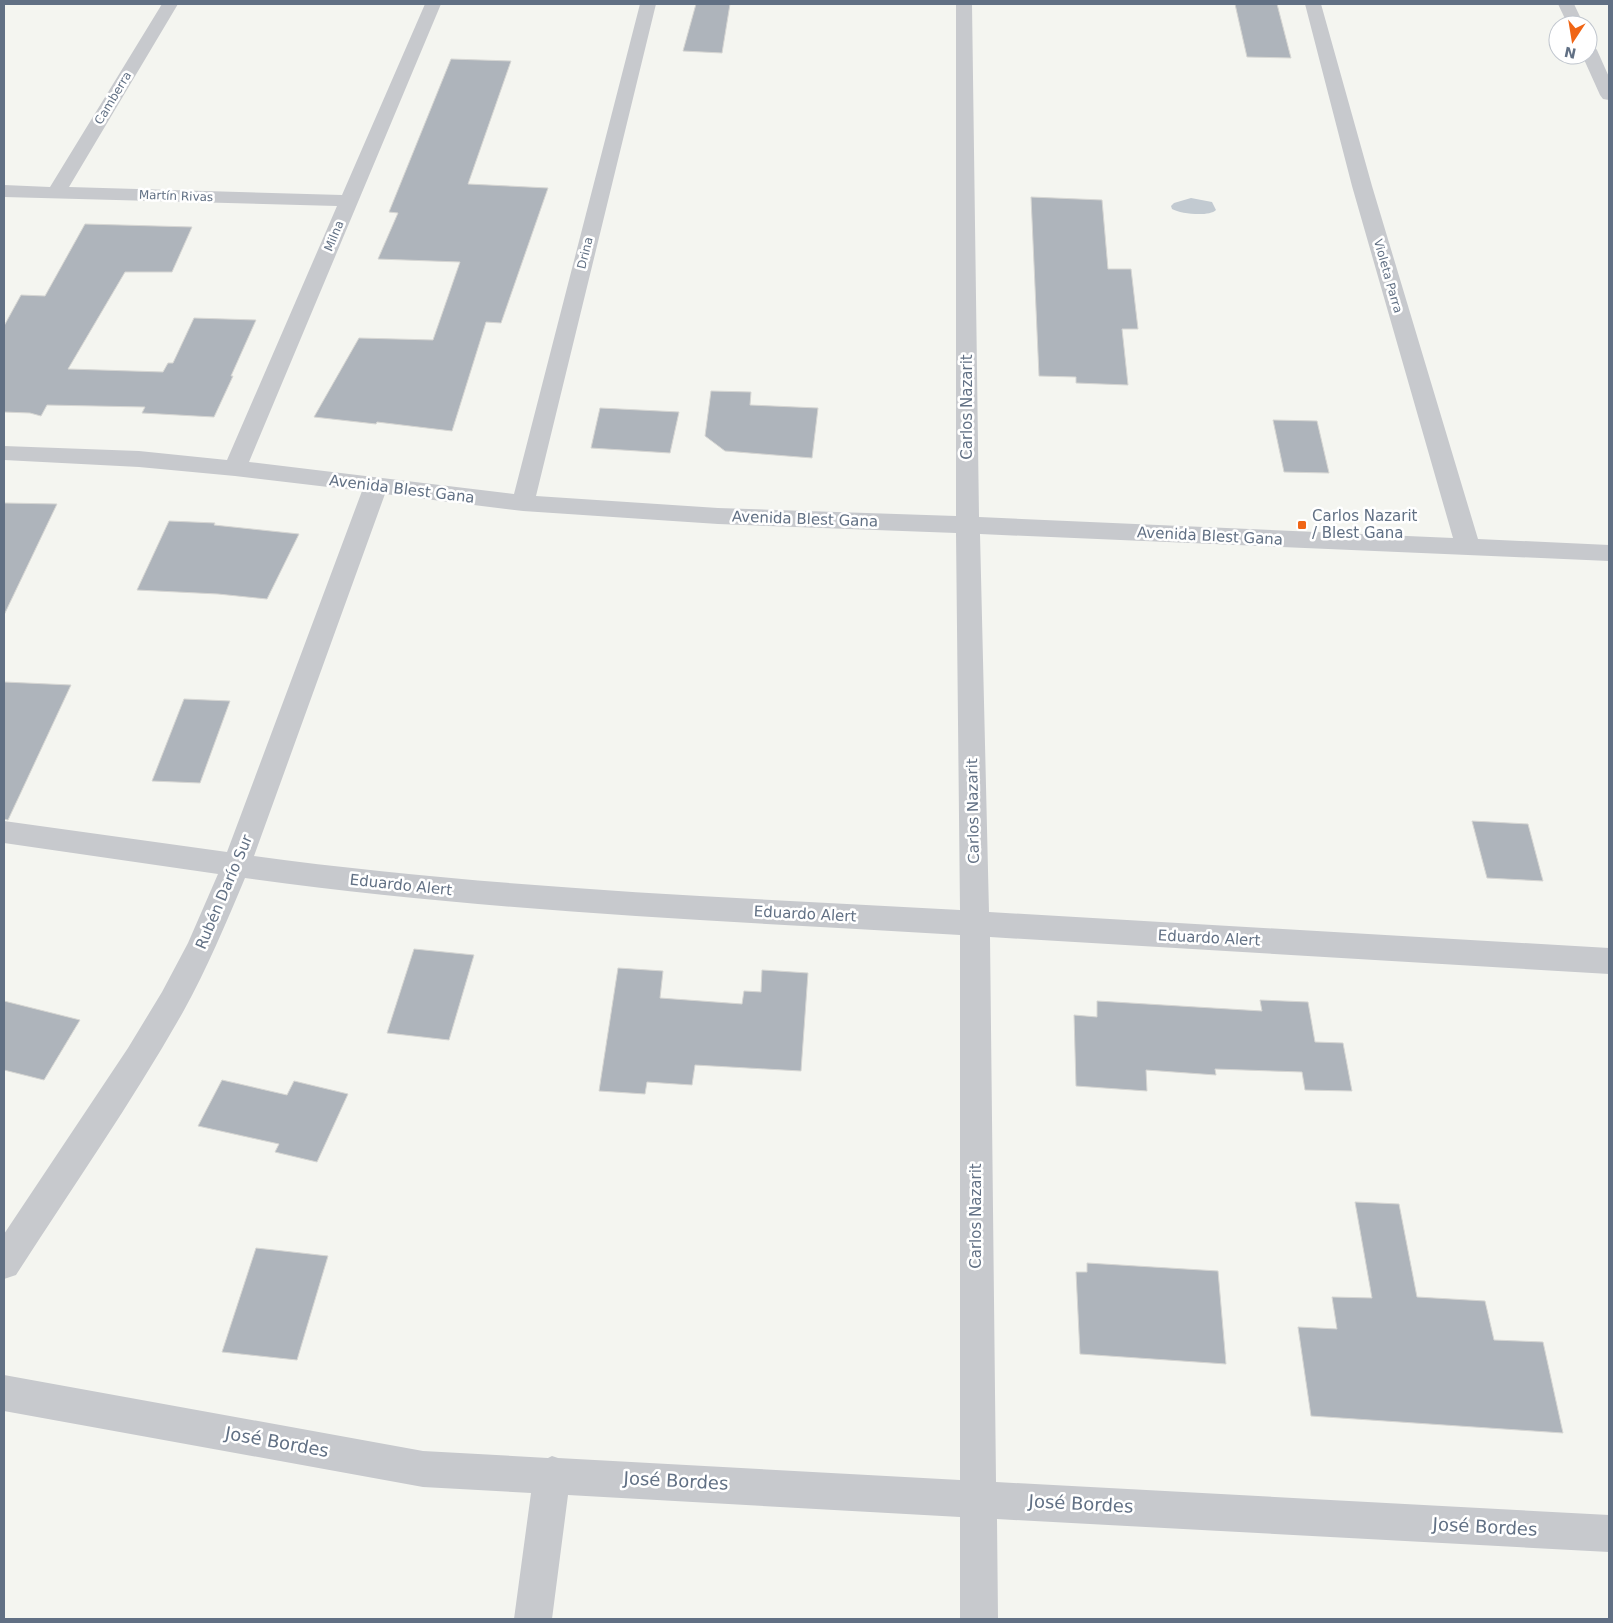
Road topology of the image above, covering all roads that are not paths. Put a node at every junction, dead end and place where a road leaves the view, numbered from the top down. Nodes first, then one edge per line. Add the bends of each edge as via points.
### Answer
1 (170, 4) edge
2 (433, 4) edge
3 (648, 4) edge
4 (964, 4) edge
5 (1313, 4) edge
6 (1595, 65) edge
7 (1609, 95) edge
8 (4, 192) edge
9 (56, 193) junction
10 (349, 201) junction
11 (4, 453) edge
12 (235, 468) junction
13 (376, 486) junction
14 (523, 503) junction
15 (968, 525) junction
16 (1468, 547) junction
17 (1609, 553) edge
18 (4, 832) edge
19 (236, 866) junction
20 (974, 924) junction
21 (1609, 961) edge
22 (4, 1263) edge
23 (4, 1393) edge
24 (552, 1474) junction
25 (978, 1498) junction
26 (1609, 1534) edge
27 (533, 1619) edge
28 (979, 1619) edge

1 - 9 street, Camberra
2 - 10 street, Milna
3 - 14 street, Drina
4 - 15 street, Carlos Nazarit
5 - 16 street, Violeta Parra via 1362,186
6 - 7 street
8 - 9 street, Martín Rivas
9 - 10 street, Martín Rivas
10 - 12 street, Milna
11 - 12 street, Avenida Blest Gana via 139,458
12 - 13 street, Avenida Blest Gana
13 - 14 street, Avenida Blest Gana
13 - 19 street, Rubén Darío Sur
14 - 15 street, Avenida Blest Gana via 718,516
15 - 16 street, Avenida Blest Gana
15 - 20 street, Carlos Nazarit
16 - 17 street, Avenida Blest Gana
18 - 19 street, Eduardo Alert
19 - 20 street, Eduardo Alert via 420,888 556,899
19 - 22 street, Rubén Darío Sur via 202,947 173,1001
20 - 21 street, Eduardo Alert
20 - 25 street, Carlos Nazarit
23 - 24 street, José Bordes via 423,1469
24 - 25 street, José Bordes
24 - 27 street
25 - 26 street, José Bordes
25 - 28 street, Carlos Nazarit

